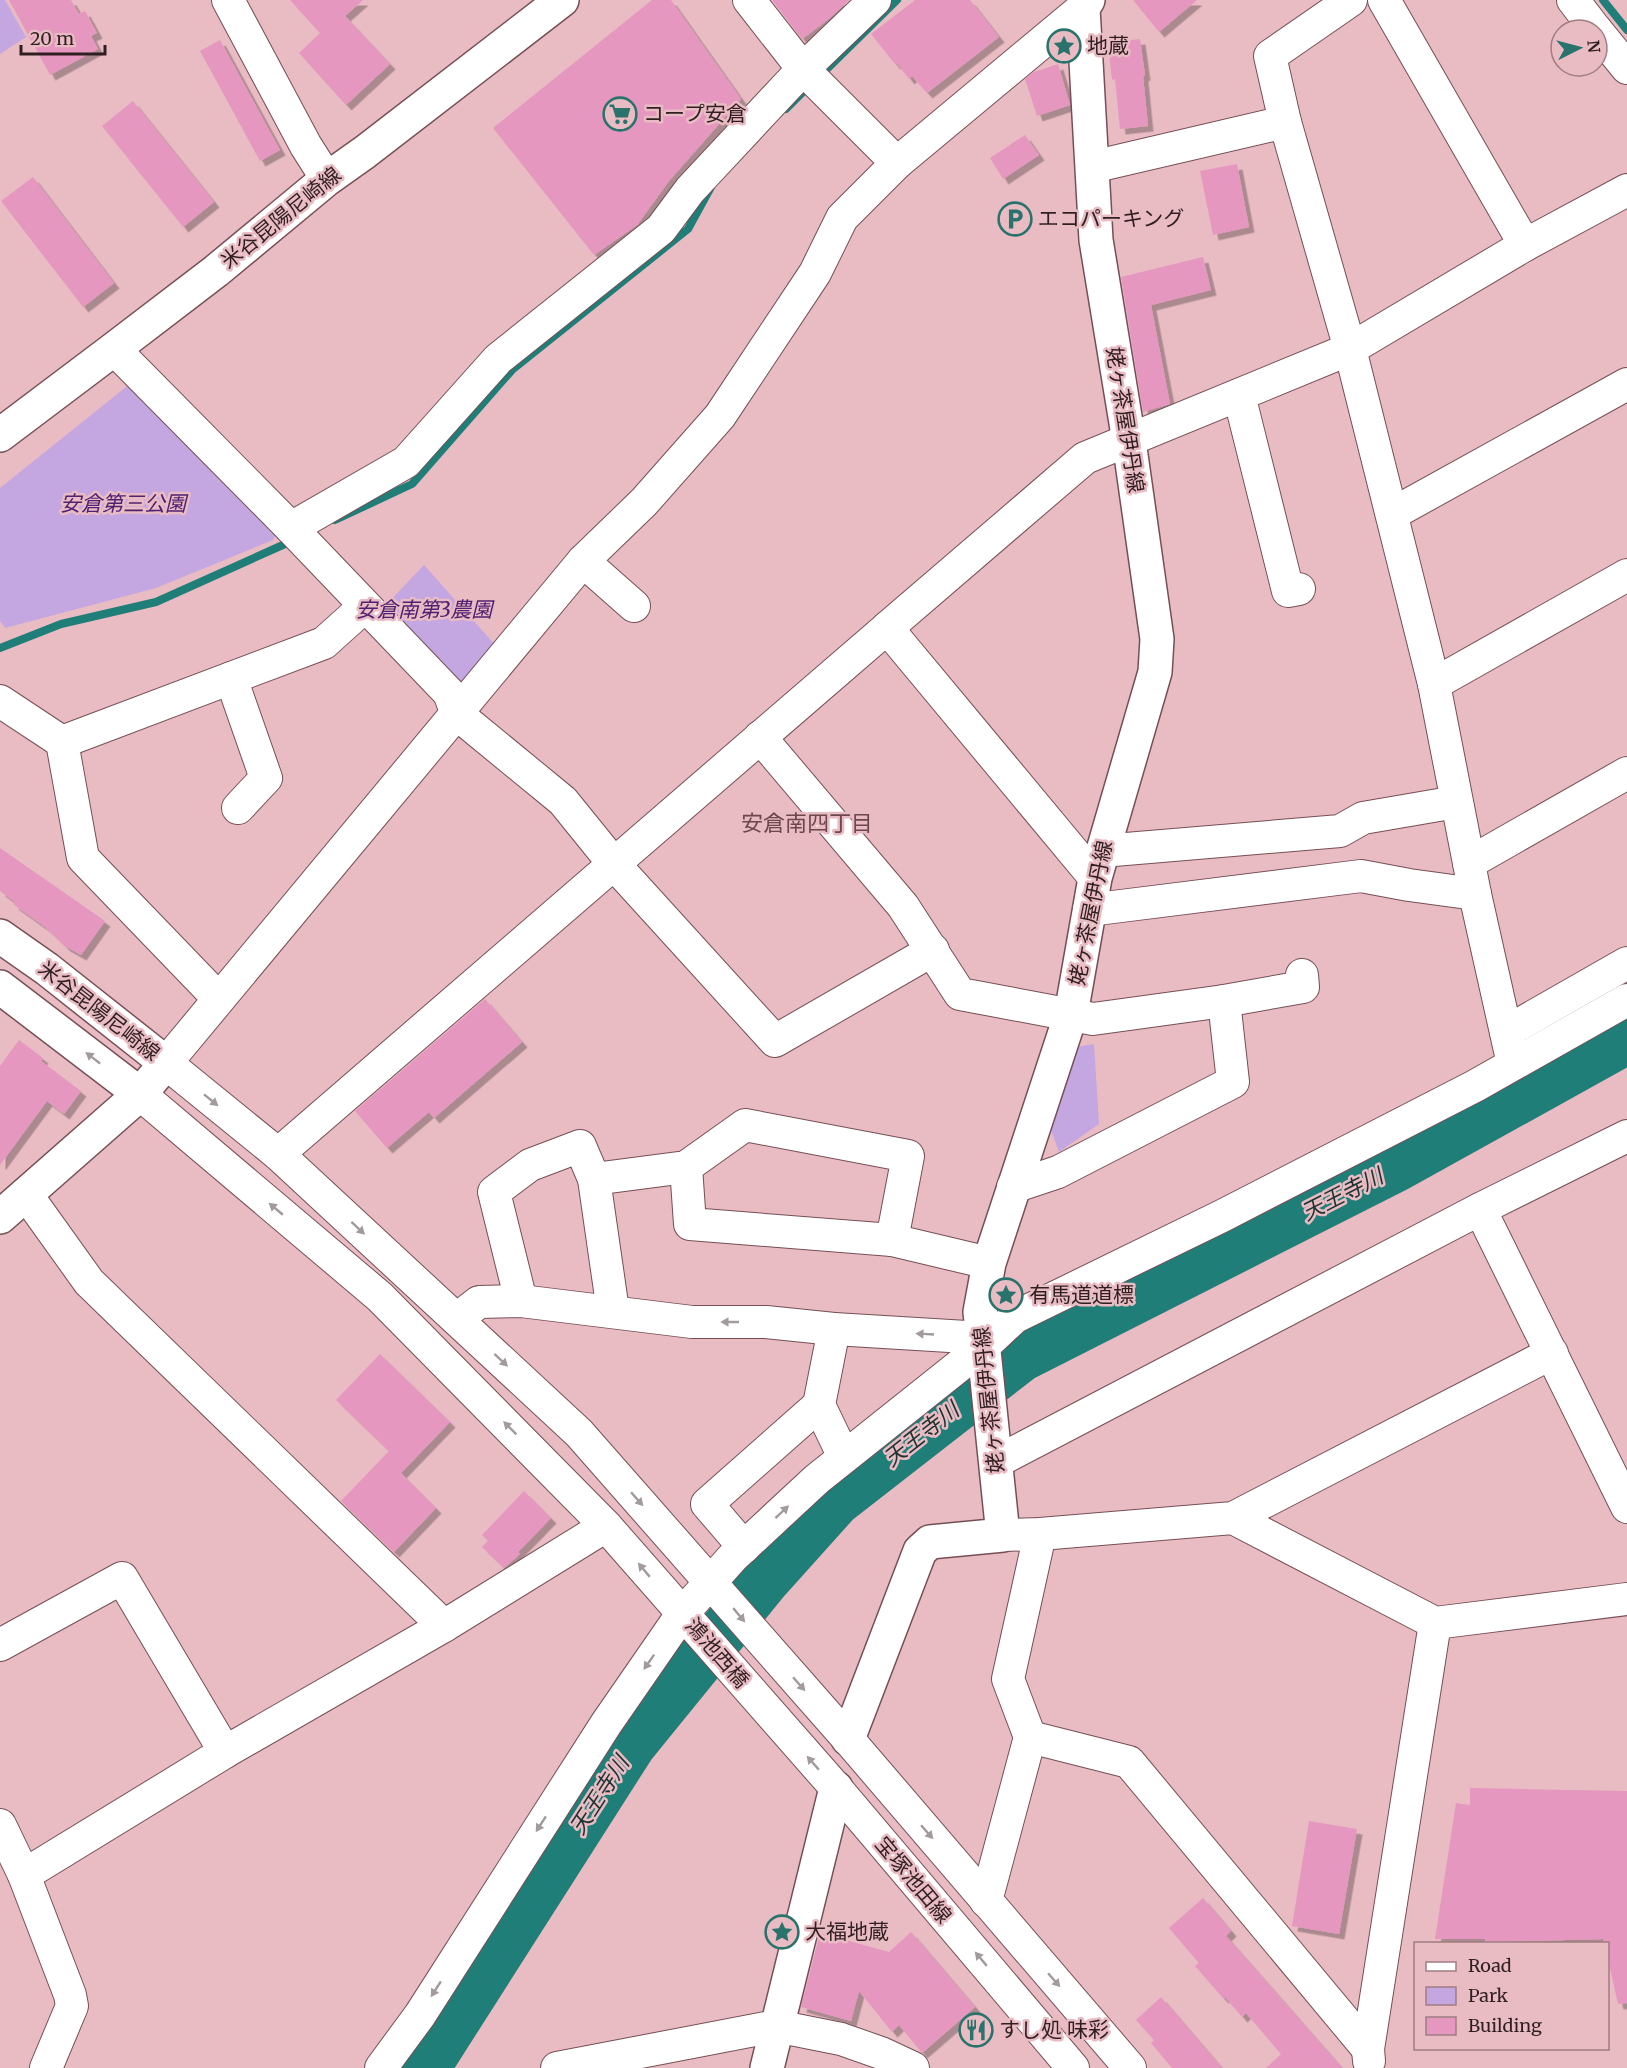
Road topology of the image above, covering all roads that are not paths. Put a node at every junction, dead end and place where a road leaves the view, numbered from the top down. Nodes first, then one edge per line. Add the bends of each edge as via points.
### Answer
1 (228, 0) edge
2 (562, 0) edge
3 (749, 0) edge
4 (875, 0) edge
5 (1351, 0) edge
6 (1384, 0) edge
7 (1573, 0) edge
8 (1085, 4) edge
9 (1587, 18) edge
10 (1609, 46) edge
11 (1627, 68) edge
12 (804, 69) junction
13 (1286, 122) junction
14 (897, 163) junction
15 (1092, 167) junction
16 (327, 179) junction
17 (1627, 190) edge
18 (1525, 245) junction
19 (114, 349) junction
20 (1350, 349) junction
21 (1627, 384) edge
22 (1239, 395) junction
23 (0, 435) edge
24 (1129, 441) junction
25 (1392, 514) junction
26 (291, 528) junction
27 (583, 561) junction
28 (1627, 575) edge
29 (1289, 591) dead end
30 (365, 606) junction
31 (634, 606) dead end
32 (886, 628) junction
33 (231, 678) junction
34 (1434, 684) junction
35 (0, 701) edge
36 (456, 714) junction
37 (760, 737) junction
38 (62, 742) junction
39 (1627, 773) edge
40 (1456, 802) junction
41 (238, 808) dead end
42 (1469, 863) junction
43 (614, 864) junction
44 (1098, 865) junction
45 (1475, 894) junction
46 (1089, 910) junction
47 (0, 936) edge
48 (933, 950) junction
49 (1627, 963) edge
50 (1303, 986) dead end
51 (0, 987) edge
52 (218, 998) junction
53 (1627, 1000) edge
54 (1224, 1001) junction
55 (1071, 1014) junction
56 (1506, 1032) junction
57 (166, 1063) junction
58 (1513, 1064) junction
59 (140, 1094) junction
60 (1624, 1145) edge
61 (278, 1154) junction
62 (686, 1167) junction
63 (594, 1179) junction
64 (1013, 1187) junction
65 (26, 1194) junction
66 (1480, 1209) junction
67 (0, 1217) edge
68 (892, 1240) junction
69 (989, 1263) junction
70 (521, 1301) junction
71 (613, 1311) junction
72 (458, 1319) junction
73 (834, 1329) junction
74 (984, 1348) junction
75 (1552, 1353) junction
76 (819, 1405) junction
77 (844, 1457) junction
78 (996, 1462) junction
79 (1627, 1507) edge
80 (1233, 1518) junction
81 (606, 1526) junction
82 (1040, 1534) junction
83 (1003, 1535) junction
84 (744, 1547) junction
85 (713, 1586) junction
86 (1627, 1599) edge
87 (686, 1618) junction
88 (1435, 1623) junction
89 (444, 1626) junction
90 (0, 1645) edge
91 (743, 1682) joint
92 (1030, 1737) junction
93 (848, 1739) junction
94 (225, 1752) junction
95 (836, 1788) junction
96 (0, 1825) edge
97 (24, 1875) junction
98 (986, 1901) junction
99 (776, 2025) junction
100 (691, 2056) edge
101 (1369, 2059) edge
102 (603, 2064) edge
103 (46, 2068) edge
104 (381, 2068) edge
105 (557, 2068) edge
106 (767, 2068) edge
107 (913, 2068) edge
108 (1073, 2068) edge
109 (1130, 2068) edge

1 - 16 street
2 - 16 main road, 米谷昆陽尼崎線
3 - 12 street
4 - 12 street
5 - 13 street via 1270,56
6 - 18 street
7 - 9 street
8 - 14 street
8 - 15 main road, 姥ヶ茶屋伊丹線
10 - 11 street
12 - 14 street
12 - 26 street via 690,189 662,229 498,359 406,462
13 - 15 street
13 - 20 street
14 - 27 street via 842,218 815,273 720,416 644,502
15 - 24 main road, 姥ヶ茶屋伊丹線 via 1096,240
16 - 19 main road, 米谷昆陽尼崎線
17 - 18 street
18 - 20 street
19 - 23 main road, 米谷昆陽尼崎線
19 - 26 street
20 - 22 street
20 - 25 street
21 - 25 street
22 - 24 street
22 - 29 street
24 - 32 street via 1085,458
24 - 44 main road, 姥ヶ茶屋伊丹線 via 1157,639 1155,672
25 - 34 street
26 - 30 street
27 - 31 street
27 - 36 street
28 - 34 street
30 - 33 street via 324,642
30 - 36 street via 449,693
32 - 37 street
32 - 44 street
33 - 38 street
33 - 41 street via 266,778
34 - 40 street
35 - 38 street
36 - 43 street via 563,801
36 - 52 street
37 - 43 street
37 - 48 street via 903,906
38 - 52 street via 83,858
39 - 42 street
40 - 42 street
40 - 44 street via 1363,818 1340,831
42 - 45 street
43 - 48 street via 775,1041
43 - 61 street
44 - 46 main road, 姥ヶ茶屋伊丹線
45 - 46 street via 1361,876
45 - 56 street
46 - 55 main road, 姥ヶ茶屋伊丹線
47 - 57 main road, 米谷昆陽尼崎線
48 - 55 street via 960,994
49 - 56 street
50 - 54 street
59 -> 51 main road, 米谷昆陽尼崎線
52 - 57 street
53 - 58 street
54 - 55 street via 1092,1019
54 - 64 street via 1233,1082 1058,1172
55 - 64 main road, 姥ヶ茶屋伊丹線
56 - 58 street
57 - 59 main road, 米谷昆陽尼崎線
57 -> 61 street
58 - 74 street via 1016,1317
59 - 65 main road, 米谷昆陽尼崎線
81 -> 59 street, 鴻池西橋 via 380,1297
60 - 66 street
61 -> 72 street
62 - 63 street
62 - 68 street via 690,1224
62 - 68 street via 745,1125 908,1156
63 - 70 street via 580,1146 530,1165 494,1192
63 - 71 street
64 - 69 main road, 姥ヶ茶屋伊丹線
65 - 67 main road, 米谷昆陽尼崎線
65 - 89 street via 89,1282
66 - 75 street
66 - 78 street
68 - 69 street
69 - 74 main road, 姥ヶ茶屋伊丹線 via 980,1312
70 - 71 street
70 - 72 street via 479,1302
73 -> 71 street via 766,1322 692,1322
72 -> 85 street via 579,1433
74 -> 73 street
73 - 76 street
74 - 77 street
74 - 78 main road, 姥ヶ茶屋伊丹線
75 - 79 street
75 - 80 street
76 - 77 street
76 - 84 street via 707,1504
84 -> 77 street
78 - 83 main road, 姥ヶ茶屋伊丹線
80 - 82 street
80 - 88 street
87 -> 81 street, 鴻池西橋
81 - 89 street
82 - 83 street
82 - 92 street via 1008,1679
83 - 93 main road via 930,1542 920,1551
84 - 85 street
85 - 87 street
85 -> 93 street
86 - 88 street
87 - 91 street, 鴻池西橋
87 -> 104 street via 606,1724 420,2015
88 - 101 street
89 - 94 street
90 - 94 street via 122,1578
95 -> 91 street, 宝塚池田線
92 - 98 street
92 - 101 street via 1129,1762
93 -> 98 street
94 - 97 street
95 - 99 main road
108 -> 95 street, 宝塚池田線
96 - 97 street
97 - 103 street via 72,2006
98 -> 109 street
99 - 100 street
99 - 106 main road
99 - 107 street via 841,2039
100 - 102 street
102 - 105 street

